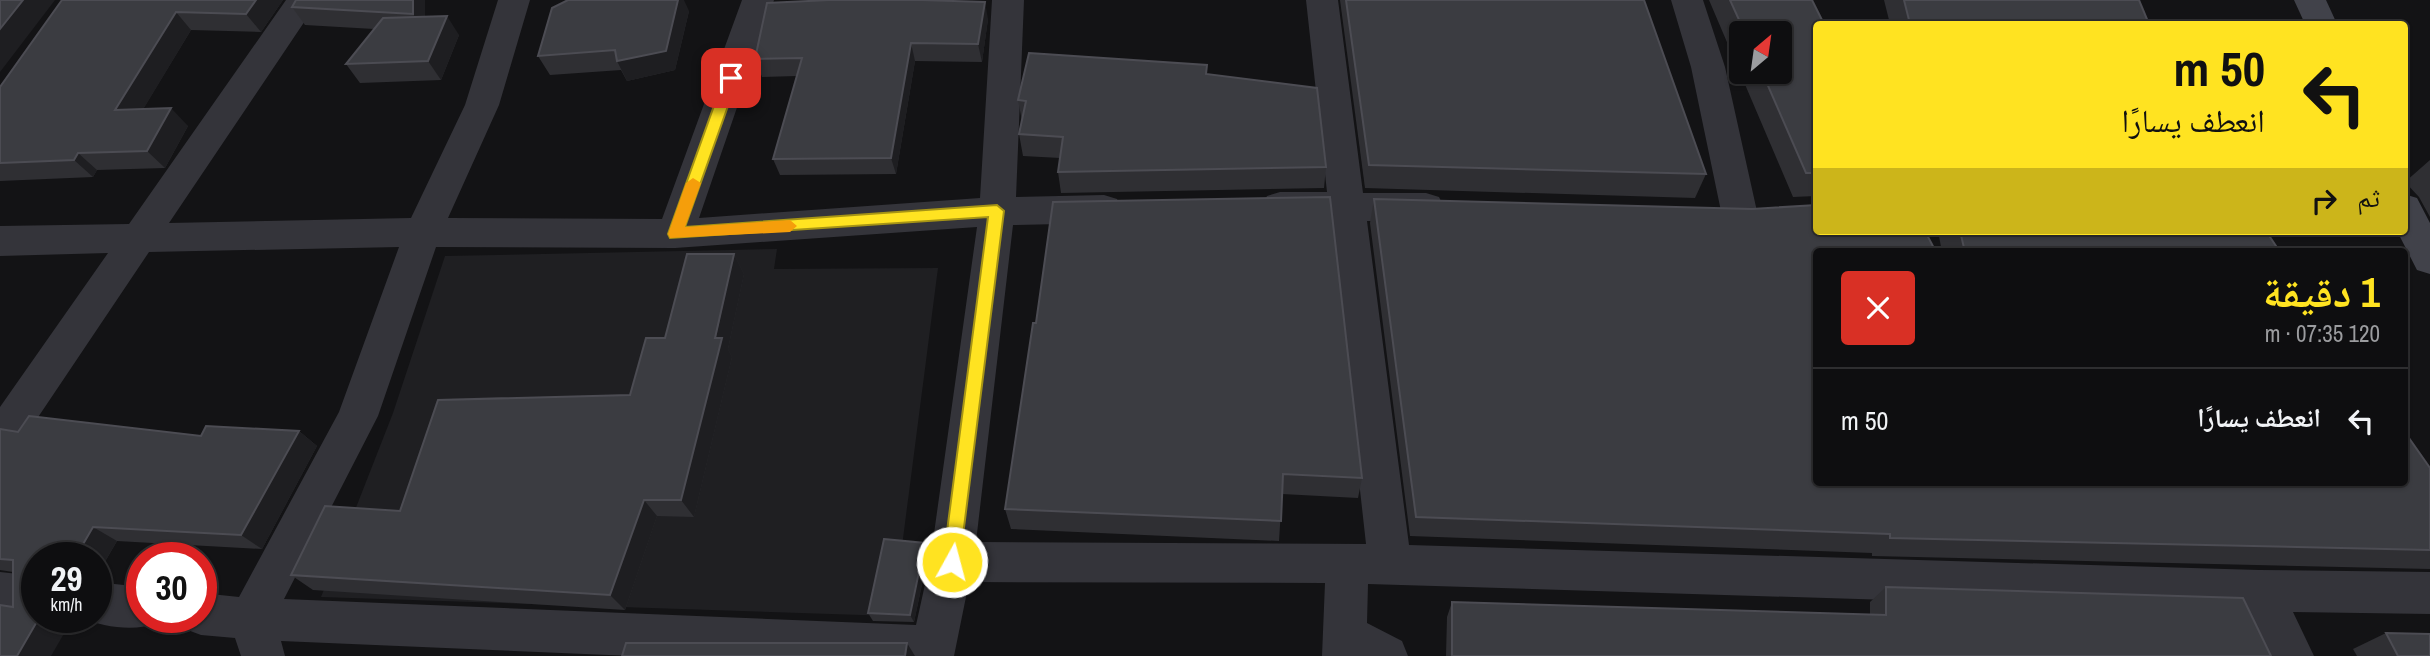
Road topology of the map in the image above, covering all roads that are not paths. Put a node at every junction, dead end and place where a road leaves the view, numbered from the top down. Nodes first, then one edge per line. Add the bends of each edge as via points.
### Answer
1 (303, 0) edge
2 (514, 0) edge
3 (758, 0) edge
4 (1007, 0) edge
5 (1322, 0) edge
6 (1687, 0) edge
7 (2310, 0) edge
8 (2320, 21) edge
9 (1348, 205) junction
10 (1240, 207) edge
11 (1457, 208) edge
12 (1132, 209) edge
13 (997, 211) junction
14 (1779, 214) edge
15 (1700, 215) edge
16 (1740, 216) junction
17 (2408, 216) edge
18 (423, 232) junction
19 (676, 234) junction
20 (140, 238) junction
21 (0, 241) edge
22 (2430, 259) edge
23 (0, 440) edge
24 (952, 562) junction
25 (1347, 563) junction
26 (1390, 566) junction
27 (2259, 590) junction
28 (0, 593) edge
29 (2430, 593) edge
30 (21, 595) edge
31 (217, 621) edge
32 (257, 638) edge
33 (1345, 645) edge
34 (932, 651) edge
35 (1386, 656) edge
36 (2292, 656) edge

1 - 20 street
2 - 18 street via 482,105
3 - 19 street
4 - 13 street
5 - 9 street
6 - 16 street via 1709,67
7 - 8 street
9 - 10 street
9 - 11 street
9 - 26 street
12 - 13 street
13 - 19 street
13 - 24 street
14 - 16 street
15 - 16 street
17 - 22 street
18 - 19 street
18 - 20 street
18 - 32 street via 358,416
20 - 21 street
20 - 23 street
24 - 25 street
24 - 34 street
25 - 26 street
25 - 33 street
26 - 27 street
27 - 29 street
27 - 36 street
28 - 30 street
31 - 32 street
32 - 34 street
33 - 35 street

